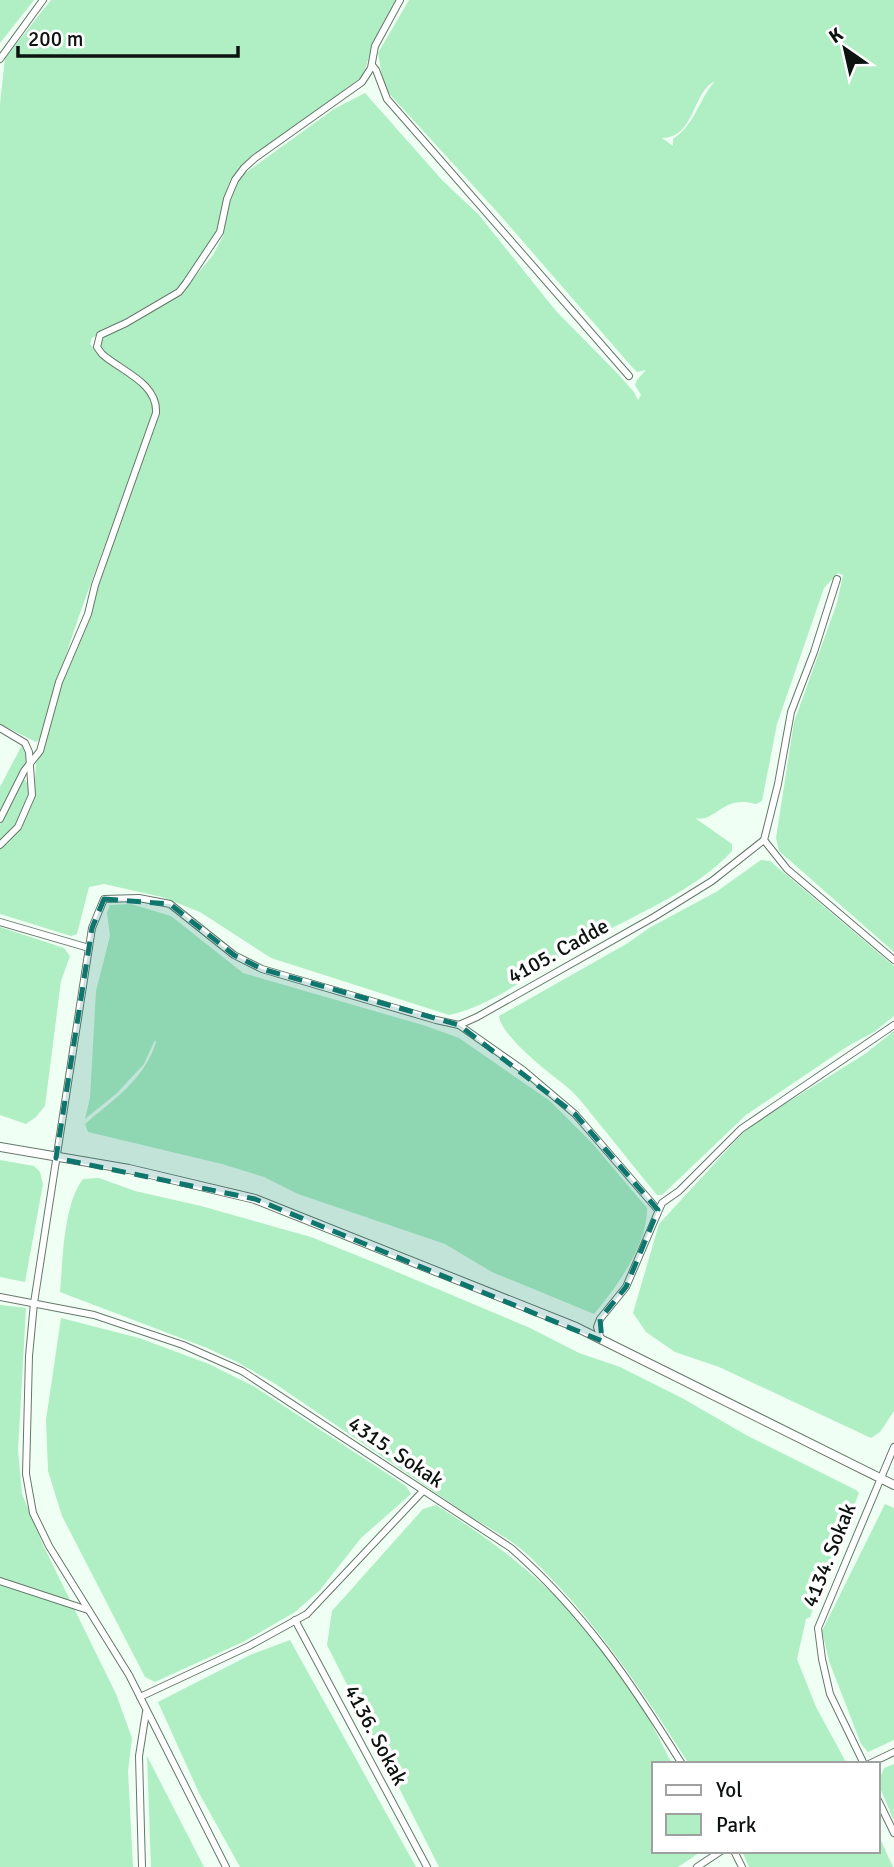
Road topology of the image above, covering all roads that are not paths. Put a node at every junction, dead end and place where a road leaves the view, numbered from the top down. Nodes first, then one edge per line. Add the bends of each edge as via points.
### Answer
1 (43, 0) edge
2 (400, 0) edge
3 (0, 59) edge
4 (372, 65) junction
5 (629, 376) dead end
6 (837, 579) dead end
7 (0, 727) edge
8 (30, 763) junction
9 (0, 819) edge
10 (764, 840) junction
11 (0, 845) edge
12 (0, 922) edge
13 (89, 948) junction
14 (894, 960) edge
15 (458, 1025) junction
16 (894, 1025) edge
17 (0, 1147) edge
18 (56, 1158) junction
19 (658, 1210) junction
20 (0, 1297) edge
21 (34, 1303) junction
22 (602, 1341) junction
23 (894, 1447) edge
24 (880, 1478) junction
25 (894, 1485) edge
26 (423, 1491) junction
27 (0, 1581) edge
28 (89, 1610) junction
29 (295, 1620) junction
30 (139, 1697) junction
31 (147, 1711) junction
32 (894, 1752) edge
33 (681, 1762) edge
34 (863, 1762) edge
35 (873, 1762) edge
36 (880, 1804) edge
37 (894, 1833) edge
38 (718, 1853) edge
39 (142, 1867) edge
40 (226, 1867) edge
41 (427, 1867) edge
42 (697, 1867) edge

1 - 3 street
2 - 4 street via 375,46
4 - 5 street via 387,99
4 - 8 street via 362,82 244,168 235,180 220,232 178,292 100,335 97,341 102,354 149,389 156,413 88,614 59,682 44,741
6 - 10 street via 791,712
7 - 8 street via 26,743
8 - 9 street
8 - 11 street via 32,795 27,809 18,827
10 - 14 street via 787,869
10 - 15 street, 4105. Cadde via 712,881 654,917
12 - 13 street
13 - 15 street via 104,899 139,898 170,904 234,955 262,969
13 - 18 street
15 - 19 street via 523,1070 575,1114
16 - 19 street via 741,1129
17 - 18 street
18 - 21 street
18 - 22 street via 129,1169 255,1199
19 - 22 street via 626,1287 600,1319 597,1327
20 - 21 street, 4315. Sokak
21 - 26 street, 4315. Sokak via 94,1315 242,1371
21 - 28 street via 26,1474 33,1513
22 - 24 street
23 - 24 street, 4134. Sokak
24 - 25 street
24 - 34 street, 4134. Sokak via 818,1628 830,1694
26 - 29 street via 307,1614
26 - 33 street, 4315. Sokak via 511,1548 540,1574 604,1645
27 - 28 street
28 - 30 street
29 - 30 street
29 - 41 street, 4136. Sokak
30 - 31 street
31 - 39 street via 139,1756
31 - 40 street
32 - 35 street
36 - 37 street
38 - 42 street

